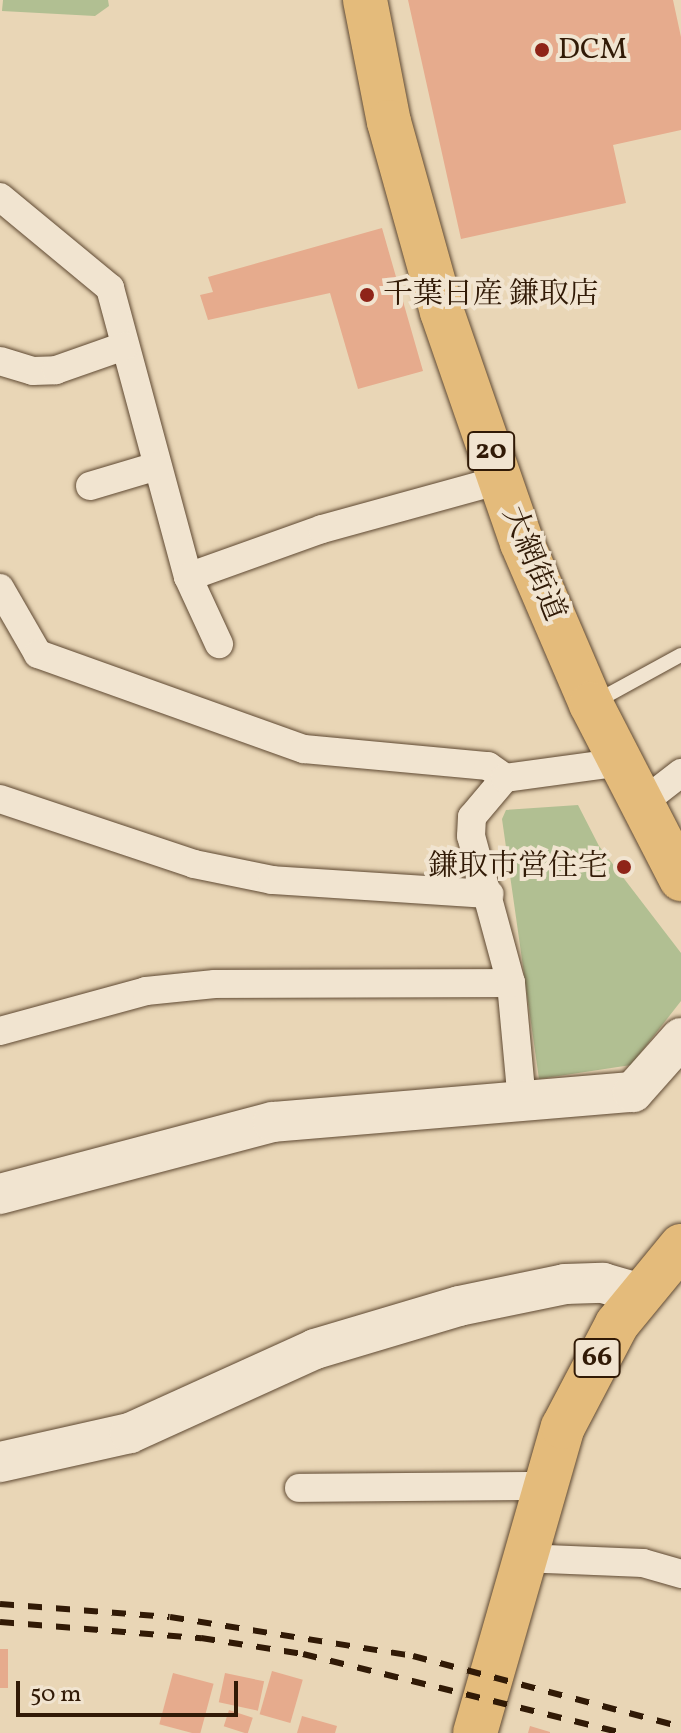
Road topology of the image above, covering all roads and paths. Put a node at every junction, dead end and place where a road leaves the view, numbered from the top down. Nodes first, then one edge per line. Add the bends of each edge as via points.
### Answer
1 (365, 0) edge
2 (0, 197) edge
3 (124, 346) junction
4 (0, 361) edge
5 (157, 466) junction
6 (500, 480) junction
7 (90, 486) dead end
8 (188, 577) junction
9 (0, 588) edge
10 (219, 644) dead end
11 (681, 655) edge
12 (591, 704) junction
13 (622, 762) junction
14 (681, 773) edge
15 (505, 778) junction
16 (0, 799) edge
17 (641, 804) junction
18 (681, 879) edge
19 (490, 894) junction
20 (511, 983) junction
21 (0, 1031) edge
22 (681, 1038) edge
23 (522, 1102) junction
24 (0, 1194) edge
25 (681, 1246) edge
26 (639, 1293) junction
27 (0, 1462) edge
28 (543, 1486) junction
29 (299, 1488) dead end
30 (522, 1558) junction
31 (681, 1574) edge
32 (475, 1733) edge

1 - 6 main road, 大網街道 / 20 via 389,122 442,312
2 - 3 street via 110,288
3 - 4 street via 56,370 23,369
3 - 5 street
5 - 7 street
5 - 8 street
6 - 8 street via 322,529
6 - 12 main road, 大網街道 / 20
8 - 10 street
9 - 15 street via 38,654 304,749 488,766
11 - 12 lane
12 - 13 main road, 大網街道 / 20
13 - 15 street
13 - 17 main road, 大網街道 / 20
14 - 17 street
15 - 19 street via 472,817 471,836
16 - 19 street via 194,864 272,880
17 - 18 main road, 大網街道 / 20
19 - 20 street
20 - 21 street via 215,984 146,991
20 - 23 street
22 - 23 street via 633,1092
23 - 24 street via 273,1122
25 - 26 main road, 66
26 - 27 street via 603,1283 565,1284 459,1306 315,1349 130,1433
26 - 28 main road, 66 via 582,1386
28 - 29 street
28 - 30 main road, 66
30 - 31 street via 643,1563
30 - 32 main road, 66

